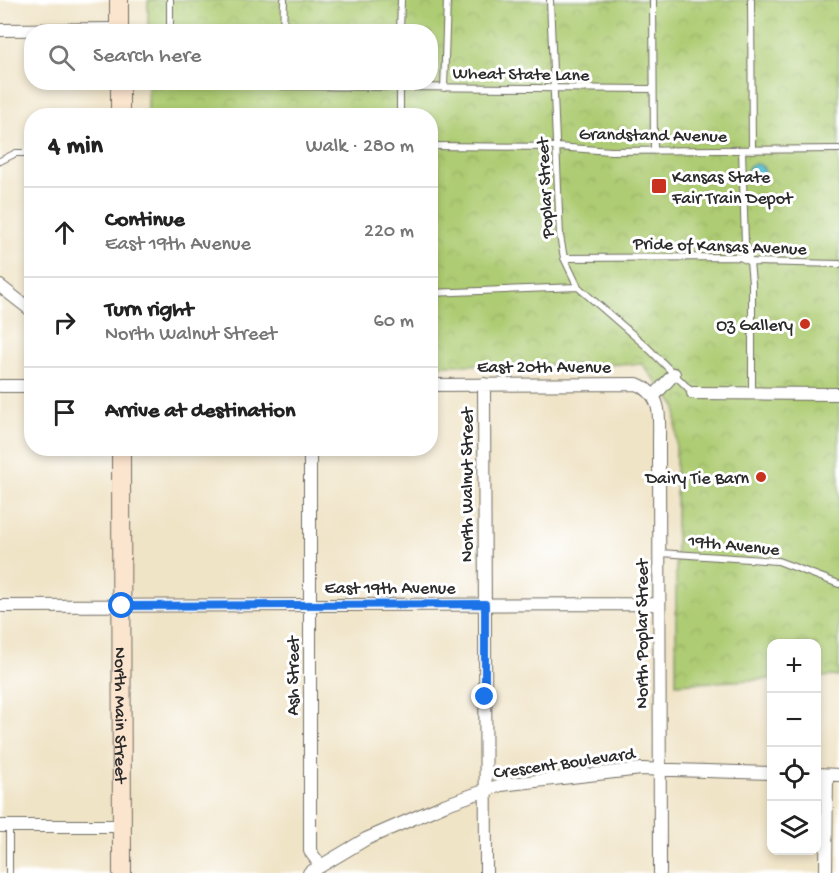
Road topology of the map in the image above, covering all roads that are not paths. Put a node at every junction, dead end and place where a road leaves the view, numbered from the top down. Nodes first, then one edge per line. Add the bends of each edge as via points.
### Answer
1 (119, 0) edge
2 (170, 0) edge
3 (284, 0) edge
4 (400, 0) edge
5 (447, 0) edge
6 (550, 0) edge
7 (653, 0) edge
8 (751, 0) edge
9 (119, 24) edge
10 (170, 24) edge
11 (283, 24) edge
12 (400, 24) edge
13 (0, 30) edge
14 (24, 30) edge
15 (438, 88) edge
16 (444, 88) junction
17 (553, 88) junction
18 (653, 89) junction
19 (120, 90) edge
20 (400, 90) edge
21 (120, 108) edge
22 (400, 108) edge
23 (438, 146) edge
24 (557, 147) junction
25 (839, 149) edge
26 (742, 150) junction
27 (752, 150) junction
28 (654, 151) junction
29 (24, 153) edge
30 (0, 161) edge
31 (564, 258) junction
32 (750, 262) junction
33 (839, 264) edge
34 (0, 286) edge
35 (578, 287) junction
36 (438, 293) edge
37 (24, 305) edge
38 (674, 374) junction
39 (484, 384) junction
40 (438, 385) edge
41 (0, 386) edge
42 (24, 386) edge
43 (693, 393) joint
44 (752, 393) junction
45 (839, 394) edge
46 (654, 396) junction
47 (121, 456) edge
48 (310, 456) edge
49 (659, 553) junction
50 (839, 584) edge
51 (485, 604) junction
52 (659, 604) junction
53 (310, 605) junction
54 (0, 606) edge
55 (122, 606) junction
56 (660, 770) junction
57 (767, 773) edge
58 (828, 775) edge
59 (486, 791) junction
60 (5, 826) edge
61 (122, 826) junction
62 (320, 865) junction
63 (9, 873) edge
64 (122, 873) edge
65 (309, 873) edge
66 (486, 873) edge
67 (660, 873) edge
68 (826, 873) edge

1 - 9 main road
2 - 10 lane
3 - 11 lane
4 - 12 lane
5 - 16 lane
6 - 17 lane, Poplar Street
7 - 18 lane
8 - 27 lane
13 - 14 street
15 - 16 lane, Wheat State Lane
16 - 17 lane, Wheat State Lane
17 - 18 lane, Wheat State Lane
17 - 24 lane, Poplar Street
18 - 28 lane
19 - 21 main road
20 - 22 lane
23 - 24 lane, Grandstand Avenue
24 - 28 lane, Grandstand Avenue
24 - 31 lane, Poplar Street
25 - 27 lane, Grandstand Avenue
26 - 27 lane, Grandstand Avenue
26 - 28 lane, Grandstand Avenue
26 - 32 lane via 745,243
29 - 30 lane
31 - 32 lane, Pride of Kansas Avenue via 740,257
31 - 35 lane, Poplar Street
32 - 33 lane, Pride of Kansas Avenue
32 - 44 lane
34 - 37 street
35 - 36 lane
35 - 38 lane, Poplar Street
38 - 43 lane, Poplar Street
38 - 46 street
39 - 40 street, East 20th Avenue
39 - 46 street, East 20th Avenue via 637,384 648,388
39 - 51 street, North Walnut Street
41 - 42 street
43 - 44 street
44 - 45 street
46 - 49 street, North Poplar Street via 659,416
47 - 55 main road, North Main Street
48 - 53 street, Ash Street
49 - 50 lane, 19th Avenue via 778,561
49 - 52 street, North Poplar Street
51 - 52 street, East 19th Avenue
51 - 53 street, East 19th Avenue
51 - 59 street, North Walnut Street
52 - 56 street, North Poplar Street
53 - 55 street, East 19th Avenue
53 - 62 street, Ash Street via 310,851
54 - 55 street, East 19th Avenue
55 - 61 main road, North Main Street
56 - 57 street, Crescent Boulevard
56 - 59 street, Crescent Boulevard via 579,775 501,785
56 - 67 street, North Poplar Street
58 - 68 street
59 - 62 street, Crescent Boulevard via 376,834
59 - 66 street, North Walnut Street
60 - 61 street
60 - 63 lane
61 - 64 main road, North Main Street
62 - 65 street, Crescent Boulevard

